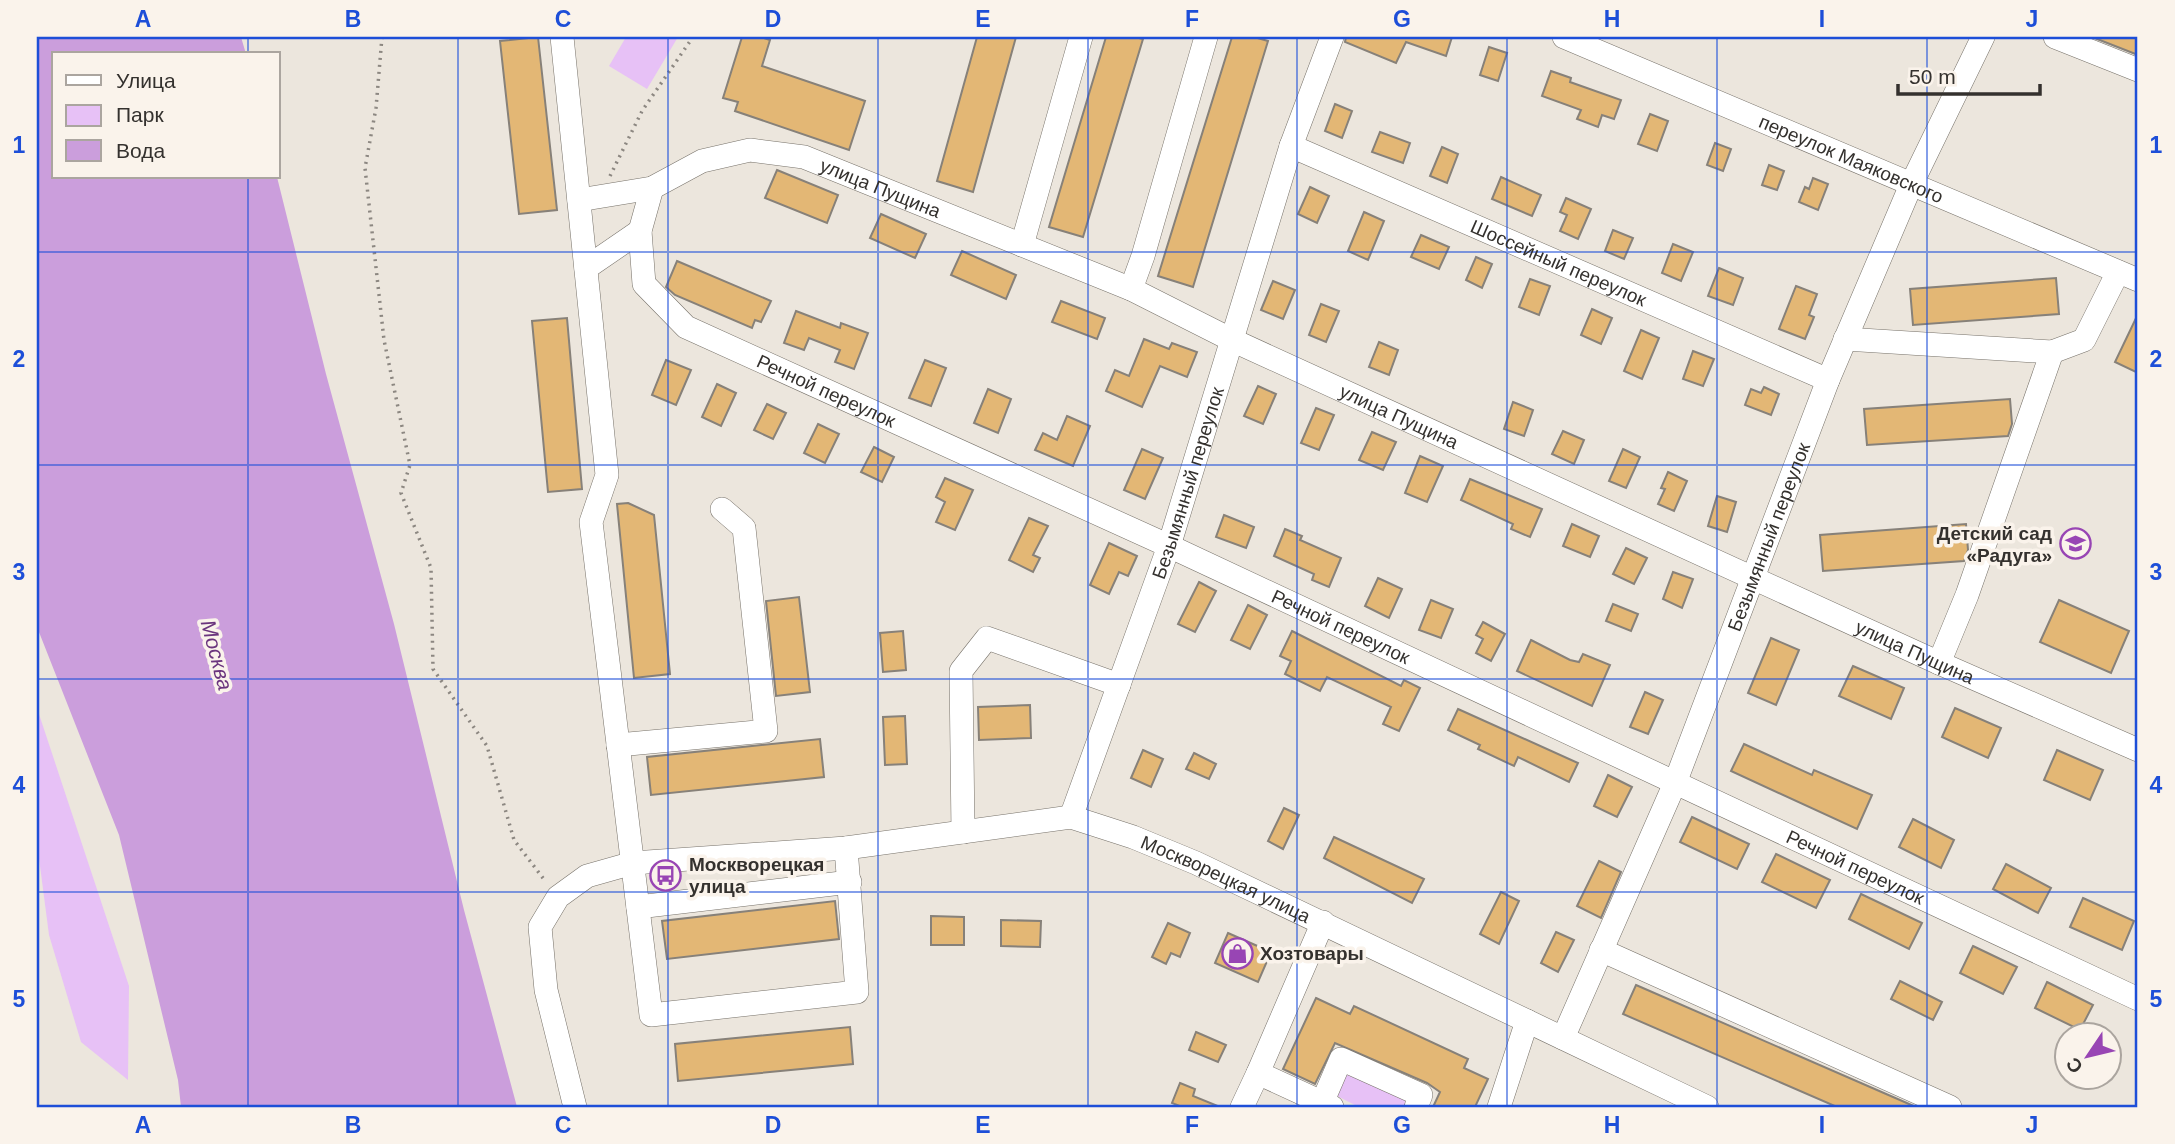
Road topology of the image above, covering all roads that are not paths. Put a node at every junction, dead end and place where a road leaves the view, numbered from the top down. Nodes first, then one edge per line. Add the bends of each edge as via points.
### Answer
1 (562, 37) edge
2 (1081, 37) edge
3 (1206, 37) edge
4 (1332, 37) edge
5 (1564, 37) edge
6 (1983, 37) edge
7 (2055, 37) edge
8 (2138, 70) edge
9 (1291, 146) junction
10 (1911, 185) junction
11 (652, 188) junction
12 (589, 198) junction
13 (640, 231) junction
14 (1022, 245) junction
15 (586, 268) junction
16 (2128, 276) edge
17 (1131, 289) junction
18 (1845, 339) junction
19 (1232, 340) junction
20 (2052, 352) junction
21 (1828, 380) junction
22 (722, 509) dead end
23 (1170, 546) junction
24 (1753, 577) junction
25 (1939, 663) junction
26 (1119, 685) junction
27 (618, 745) junction
28 (2138, 750) edge
29 (1675, 783) junction
30 (1072, 817) junction
31 (963, 832) junction
32 (846, 848) junction
33 (633, 863) junction
34 (850, 882) junction
35 (638, 907) junction
36 (1323, 922) junction
37 (1601, 950) junction
38 (2138, 999) edge
39 (1527, 1021) junction
40 (1563, 1038) junction
41 (1258, 1073) junction
42 (1327, 1105) edge
43 (575, 1107) edge
44 (1242, 1107) edge
45 (1416, 1107) edge
46 (1499, 1107) edge
47 (1707, 1107) edge
48 (1950, 1107) edge

1 - 12 street
2 - 14 street
3 - 17 street
4 - 9 street, Безымянный переулок
5 - 10 street, переулок Маяковского
6 - 10 street, Безымянный переулок
7 - 8 street
9 - 19 street, Безымянный переулок
9 - 21 street, Шоссейный переулок
10 - 16 street, переулок Маяковского
10 - 18 street, Безымянный переулок
11 - 12 street, улица Пущина
11 - 13 street, Речной переулок
11 - 14 street, улица Пущина via 702,161 750,150 804,157
12 - 15 street
13 - 15 street
13 - 23 street, Речной переулок via 644,284 686,327
14 - 17 street, улица Пущина
15 - 27 street via 607,475 591,522
16 - 20 street via 2084,340
17 - 19 street, улица Пущина
18 - 20 street
18 - 21 street, Безымянный переулок
19 - 23 street, Безымянный переулок
19 - 24 street, улица Пущина
20 - 25 street
21 - 24 street, Безымянный переулок
22 - 27 street via 744,528 766,731
23 - 26 street, Безымянный переулок
23 - 29 street, Речной переулок
24 - 25 street, улица Пущина
24 - 29 street, Безымянный переулок
25 - 28 street, улица Пущина
26 - 30 street, Безымянный переулок
26 - 31 street via 986,638 961,671
27 - 33 street
29 - 37 street, Безымянный переулок
29 - 38 street, Речной переулок
30 - 31 street, Москворецкая улица
30 - 36 street, Москворецкая улица via 1196,863
31 - 32 street, Москворецкая улица
32 - 33 street, Москворецкая улица
32 - 34 street
33 - 35 street
33 - 43 street, Москворецкая улица via 587,876 558,897 540,927 546,990
34 - 35 street
34 - 35 street via 857,992 651,1014
36 - 39 street, Москворецкая улица
36 - 41 street
37 - 40 street, Безымянный переулок
37 - 48 street
39 - 40 street, Москворецкая улица
39 - 46 street
40 - 47 street, Москворецкая улица
41 - 42 street
41 - 44 street
42 - 45 street via 1341,1059 1421,1096

